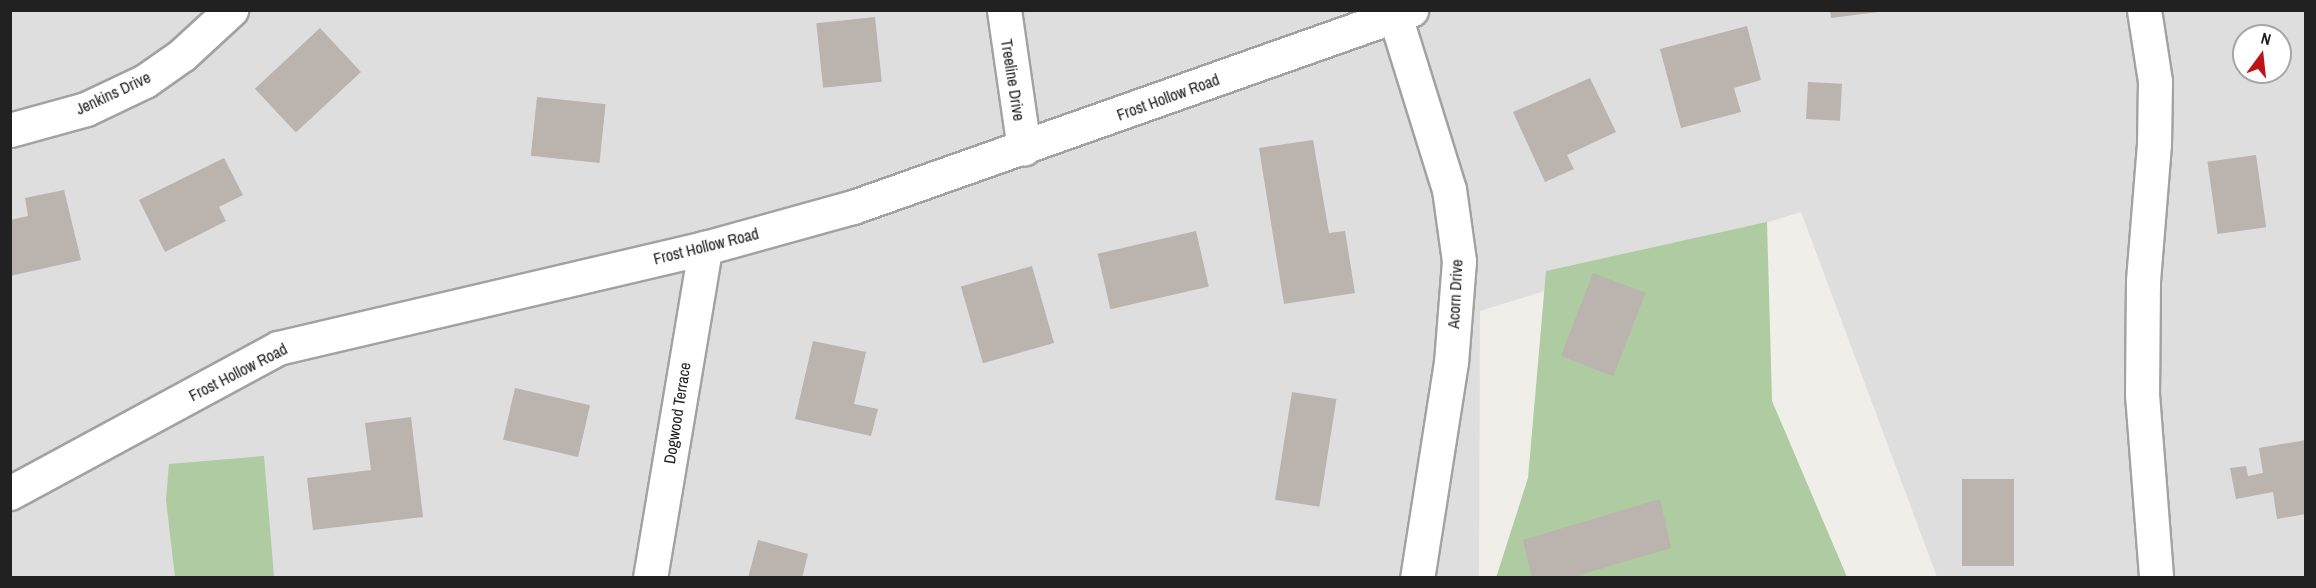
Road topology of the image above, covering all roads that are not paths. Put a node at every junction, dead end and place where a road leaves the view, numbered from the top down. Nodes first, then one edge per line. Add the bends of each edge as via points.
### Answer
1 (231, 10) edge
2 (1004, 10) edge
3 (2144, 10) edge
4 (1403, 13) edge
5 (10, 130) edge
6 (1024, 149) junction
7 (705, 248) junction
8 (10, 494) edge
9 (650, 578) edge
10 (1417, 578) edge
11 (2156, 578) edge

1 - 5 street, Jenkins Drive via 182,56 145,81 86,109
2 - 6 street, Treeline Drive
3 - 11 street via 2155,92 2143,282 2142,394
4 - 6 street, Frost Hollow Road
4 - 10 street, Acorn Drive via 1449,189 1459,261 1451,362
6 - 7 street, Frost Hollow Road via 853,207
7 - 8 street, Frost Hollow Road via 278,348
7 - 9 street, Dogwood Terrace

